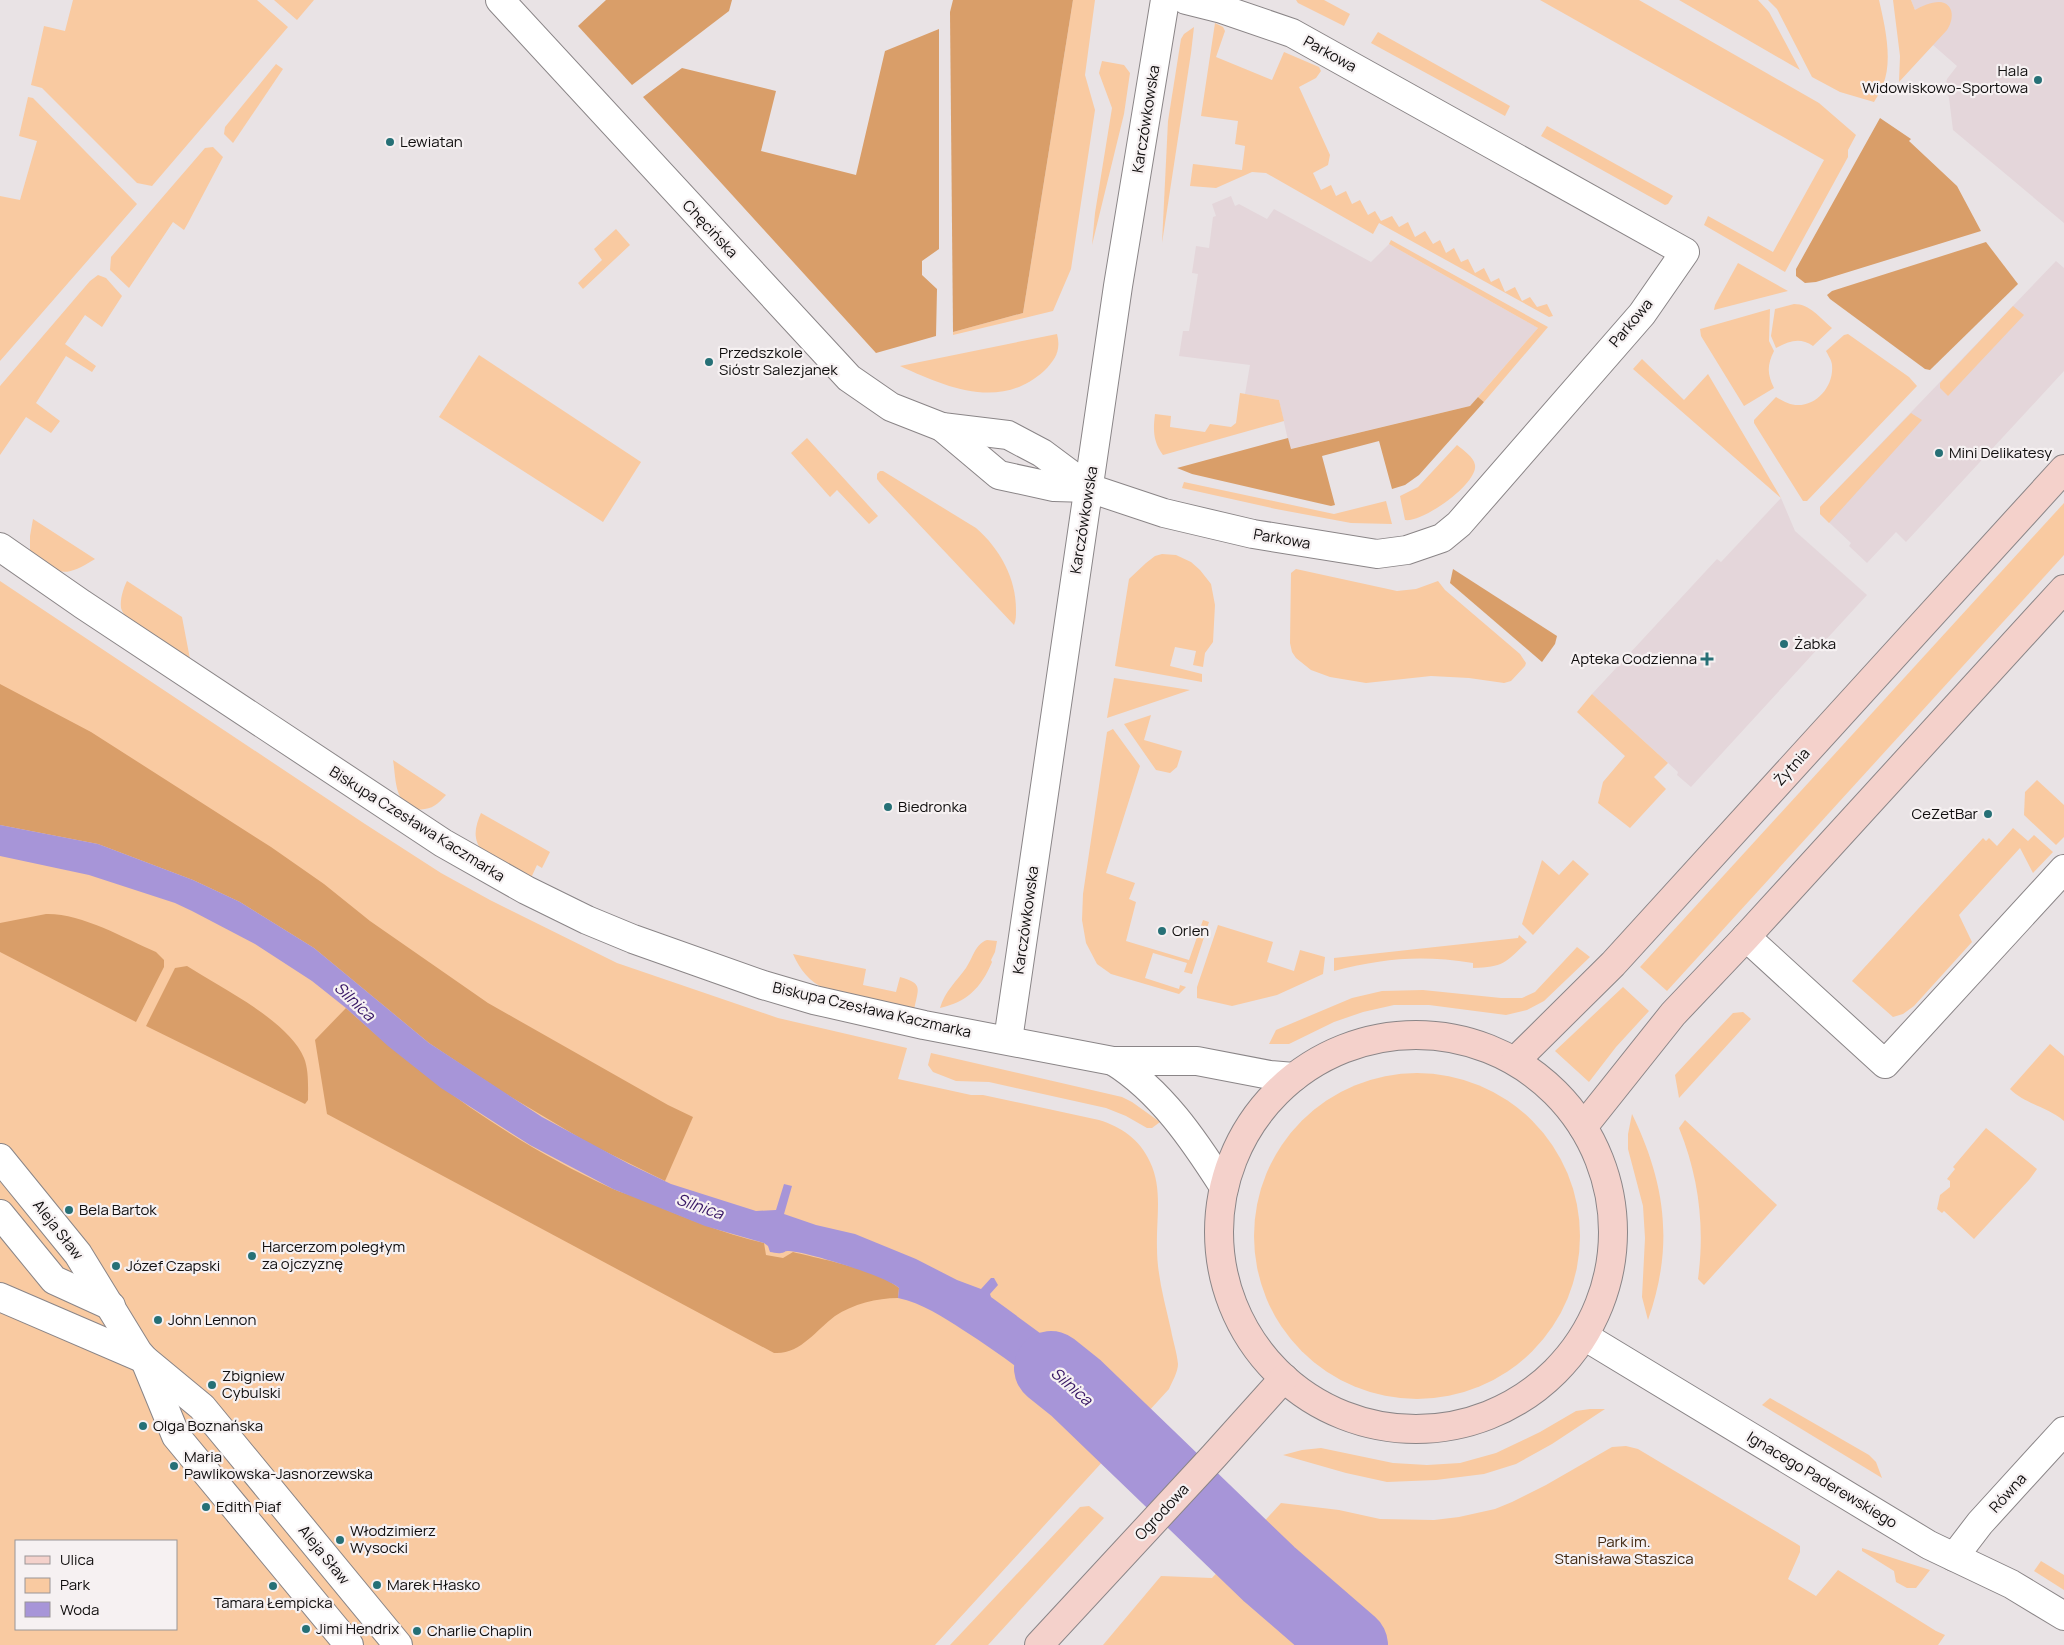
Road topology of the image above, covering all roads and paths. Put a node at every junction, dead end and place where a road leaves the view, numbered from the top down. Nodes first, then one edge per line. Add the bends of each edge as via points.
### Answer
1 (500, 0) edge
2 (1165, 0) edge
3 (1186, 0) edge
4 (942, 427) junction
5 (2064, 469) edge
6 (1089, 488) junction
7 (0, 547) edge
8 (2064, 589) edge
9 (2064, 869) edge
10 (1746, 937) junction
11 (1008, 1040) junction
12 (1113, 1061) junction
13 (1515, 1061) junction
14 (1294, 1076) junction
15 (1583, 1127) junction
16 (0, 1158) edge
17 (1224, 1187) junction
18 (0, 1214) edge
19 (54, 1280) junction
20 (0, 1297) edge
21 (110, 1306) junction
22 (66, 1324) junction
23 (1584, 1336) junction
24 (144, 1359) junction
25 (1284, 1378) junction
26 (2064, 1431) edge
27 (1954, 1557) junction
28 (2064, 1616) edge
29 (349, 1645) edge
30 (398, 1645) edge
31 (1039, 1645) edge

1 - 4 street, Chęcińska via 849,378 891,407
2 - 6 street, Karczówkowska
3 - 6 street, Parkowa via 1292,33 1685,252 1642,314 1459,524 1442,538 1407,550 1377,554 1244,532 1164,514
4 - 6 street, Chęcińska via 1008,435 1042,453
4 - 6 street, Chęcińska via 999,474 1054,488
5 - 13 street, Żytnia via 1613,964
6 - 11 street, Karczówkowska
7 - 11 street, Biskupa Czesława Kaczmarka via 443,843 567,910 664,951 763,985 814,1000
8 - 10 street
9 - 10 street via 1885,1064
10 - 15 street via 1673,1014
11 - 12 street, Biskupa Czesława Kaczmarka
12 - 14 street, Biskupa Czesława Kaczmarka via 1197,1061 1270,1075
12 - 17 street, Biskupa Czesława Kaczmarka via 1129,1071 1161,1102 1191,1138
13 - 14 street via 1472,1042 1406,1034 1364,1041 1338,1050
13 - 15 street via 1549,1085
14 - 17 street via 1250,1124
15 - 23 street via 1598,1153 1608,1185 1614,1230 1607,1285
16 - 21 street, Aleja Sław via 78,1254
17 - 25 street via 1218,1235 1227,1293 1252,1345
18 - 19 street
19 - 21 street
19 - 22 street
20 - 22 street
21 - 24 street, Aleja Sław
22 - 24 street
23 - 25 street via 1556,1372 1510,1406 1472,1420 1429,1429 1386,1427 1350,1418 1306,1396
23 - 27 street, Ignacego Paderewskiego via 1928,1545
24 - 29 street, Aleja Sław via 176,1436
24 - 30 street, Aleja Sław via 202,1407
25 - 31 street, Ogrodowa
26 - 27 street, Równa via 1980,1523
27 - 28 street, Ignacego Paderewskiego via 2011,1584

